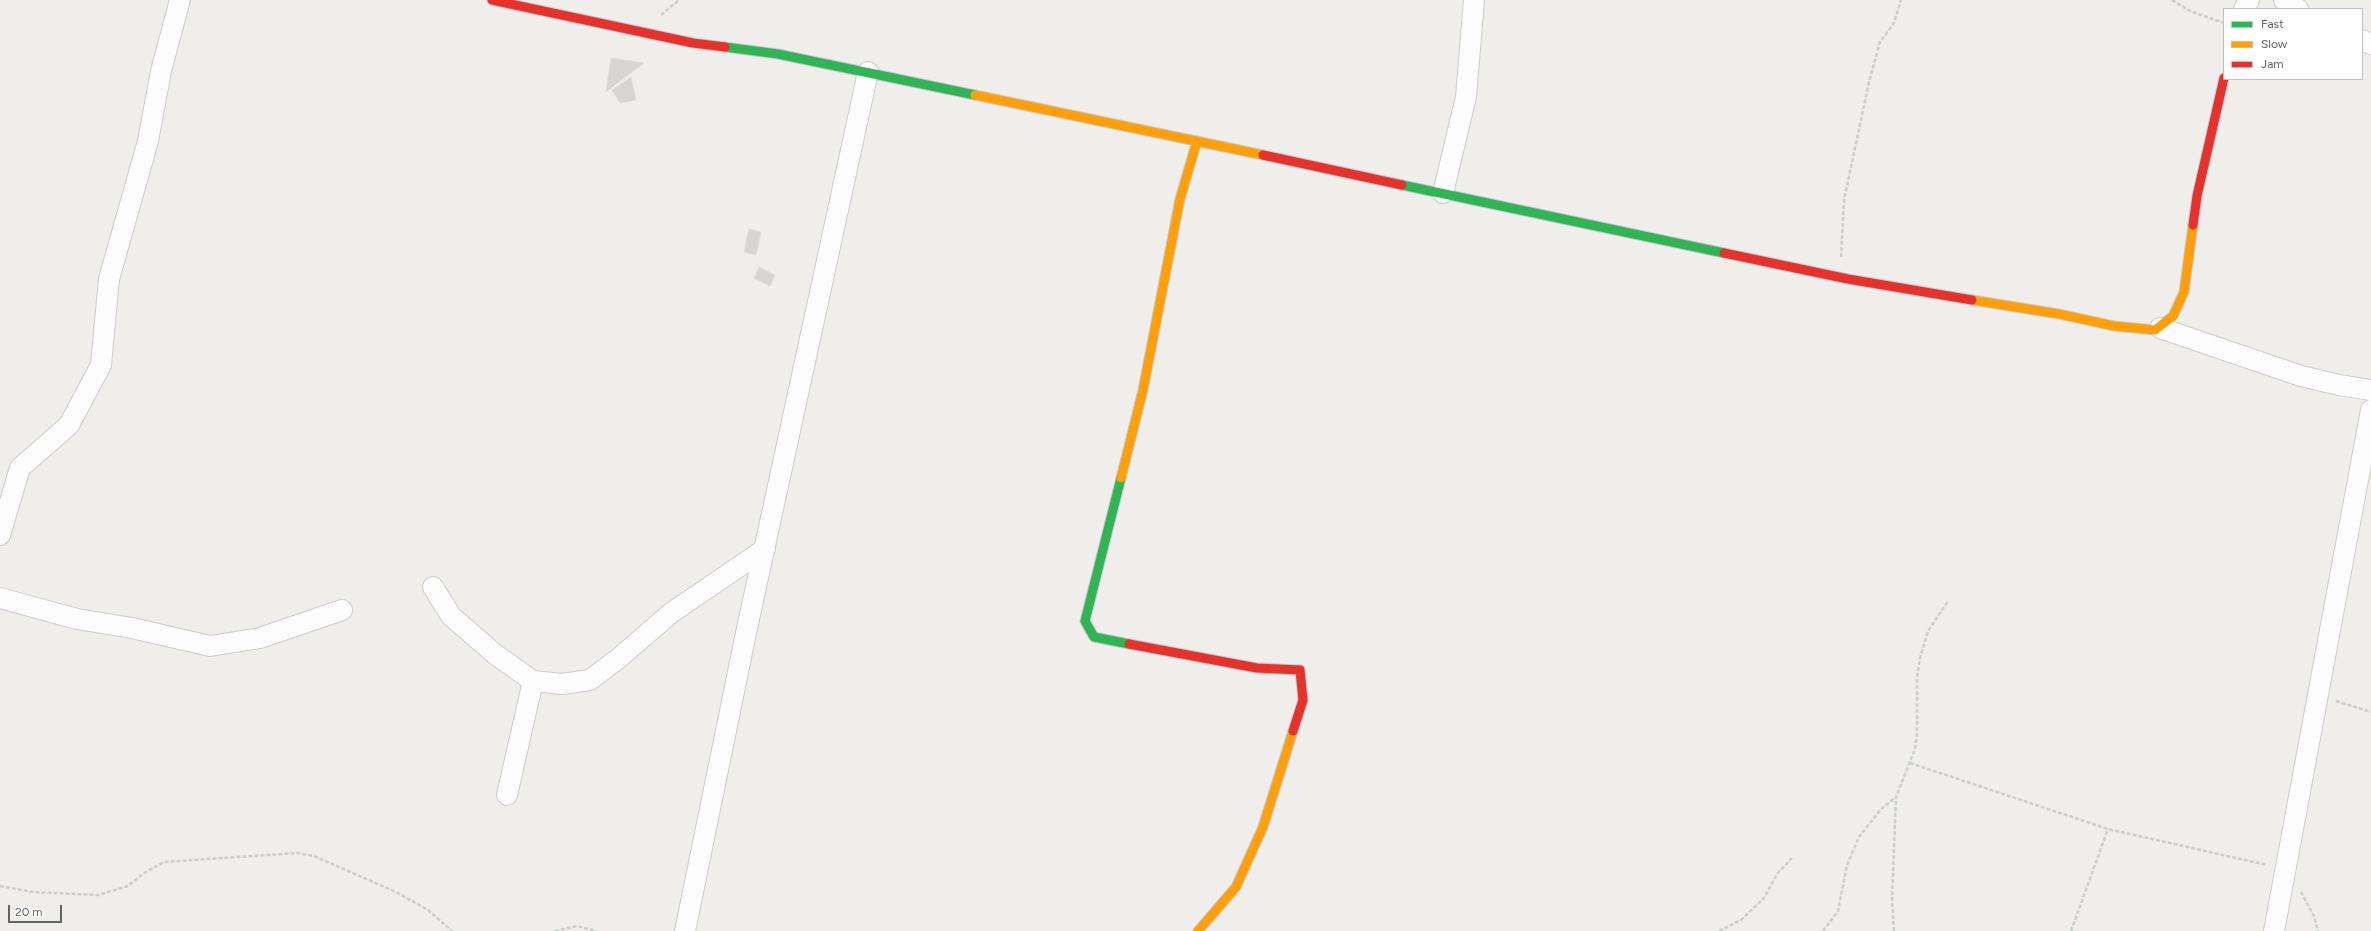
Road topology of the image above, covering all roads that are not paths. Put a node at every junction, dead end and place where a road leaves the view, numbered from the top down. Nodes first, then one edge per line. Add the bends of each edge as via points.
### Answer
1 (180, 0) edge
2 (492, 0) edge
3 (1474, 0) edge
4 (2284, 0) edge
5 (526, 4) edge
6 (2296, 8) edge
7 (868, 72) junction
8 (2224, 80) edge
9 (1197, 142) junction
10 (1443, 193) junction
11 (2160, 328) junction
12 (2371, 390) edge
13 (2371, 410) edge
14 (0, 535) edge
15 (765, 549) junction
16 (432, 587) dead end
17 (0, 598) edge
18 (342, 610) dead end
19 (533, 681) junction
20 (507, 795) dead end
21 (685, 931) edge
22 (1198, 931) edge
23 (2274, 931) edge

1 - 14 street via 161,71 148,141 108,279 101,365 69,425 20,468
2 - 5 street
3 - 10 street via 1466,98
4 - 6 street
5 - 7 street via 692,43 778,54
7 - 9 street
7 - 15 street
8 - 11 street via 2197,196 2184,292 2178,308
9 - 10 street
9 - 22 street via 1180,200 1143,390 1085,621 1094,637 1257,668 1300,670 1303,700 1263,827 1236,887
10 - 11 street via 1839,278 2059,314 2114,326 2155,330
11 - 12 street via 2301,376
13 - 23 street
15 - 19 street via 671,613 620,658 590,680 562,684
15 - 21 street
16 - 19 street via 451,616 496,655
17 - 18 street via 77,619 132,628 210,646 260,638
19 - 20 street

